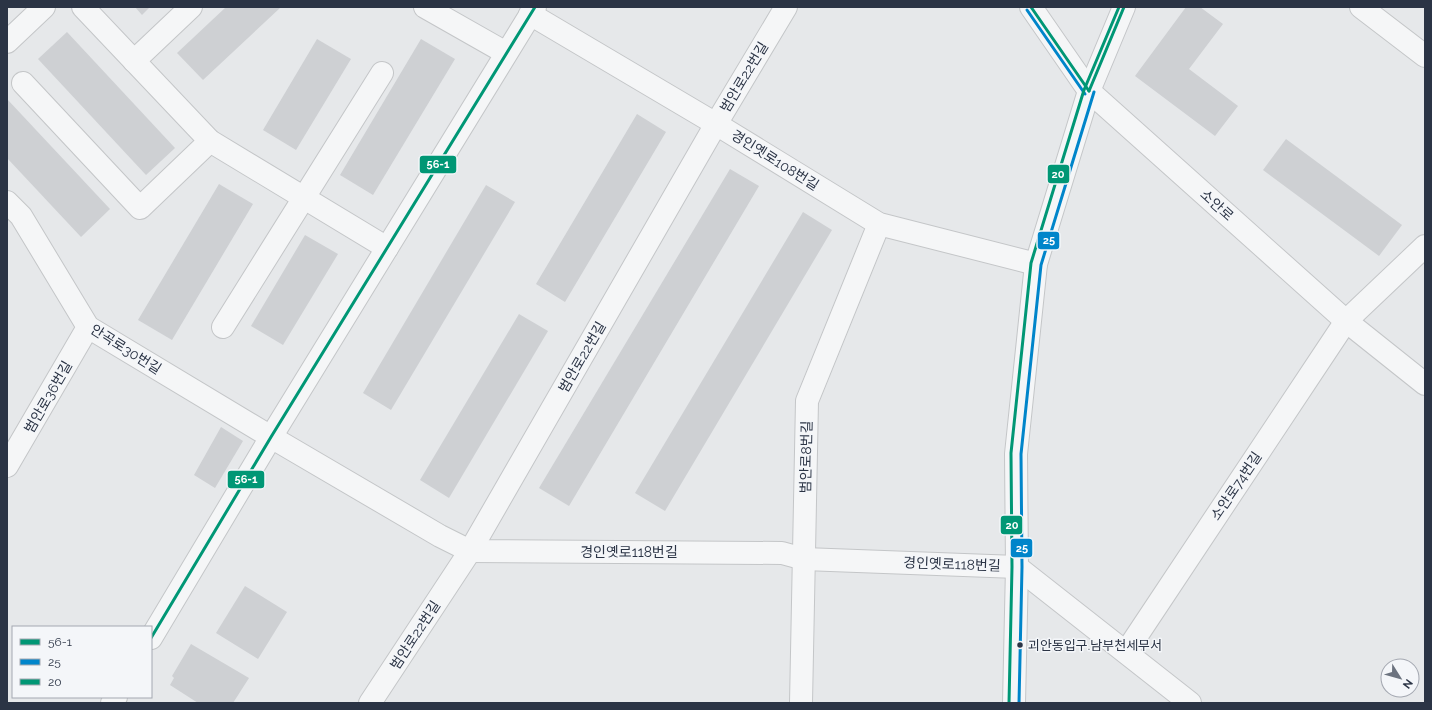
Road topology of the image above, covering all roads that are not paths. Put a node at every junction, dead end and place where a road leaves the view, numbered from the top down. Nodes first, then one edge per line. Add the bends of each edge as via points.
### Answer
1 (44, 7) edge
2 (83, 7) edge
3 (191, 7) edge
4 (425, 7) edge
5 (786, 7) edge
6 (1031, 7) edge
7 (1124, 7) edge
8 (1361, 7) edge
9 (533, 10) edge
10 (7, 42) edge
11 (506, 53) junction
12 (1425, 56) edge
13 (134, 61) junction
14 (382, 74) dead end
15 (23, 83) dead end
16 (1089, 91) junction
17 (716, 124) junction
18 (210, 141) junction
19 (304, 198) junction
20 (7, 202) edge
21 (879, 224) junction
22 (1425, 246) edge
23 (386, 248) junction
24 (1036, 264) junction
25 (1346, 321) junction
26 (88, 327) junction
27 (223, 327) dead end
28 (1425, 384) edge
29 (271, 437) junction
30 (7, 466) edge
31 (470, 551) junction
32 (804, 559) junction
33 (1017, 567) junction
34 (152, 636) edge
35 (1126, 652) junction
36 (370, 703) edge
37 (801, 703) edge
38 (1014, 703) edge
39 (1190, 703) edge

1 - 10 street
2 - 13 street
3 - 13 street
4 - 11 street
5 - 17 street, 범안로22번길
6 - 16 street, 소안로
7 - 16 street
8 - 12 street
9 - 11 street
9 - 17 street, 경인옛로108번길
11 - 23 street
13 - 18 street
14 - 19 street
15 - 18 street via 140,208
16 - 24 street
16 - 25 street, 소안로
17 - 21 street, 경인옛로108번길
17 - 31 street, 범안로22번길
18 - 19 street
19 - 23 street
19 - 27 street
20 - 26 street, 안곡로30번길 via 21,216
21 - 24 street, 경인옛로108번길
21 - 32 street, 범안로8번길 via 807,401
22 - 25 street, 소안로74번길
23 - 29 street
24 - 33 street via 1016,454
25 - 28 street, 소안로
25 - 35 street, 소안로74번길
26 - 29 street, 안곡로30번길
26 - 30 street, 범안로36번길
29 - 31 street, 경인옛로118번길
29 - 34 street
31 - 32 street, 경인옛로118번길 via 782,553
31 - 36 street, 범안로22번길
32 - 33 street, 경인옛로118번길
32 - 37 street, 범안로8번길
33 - 35 street
33 - 38 street
35 - 39 street

